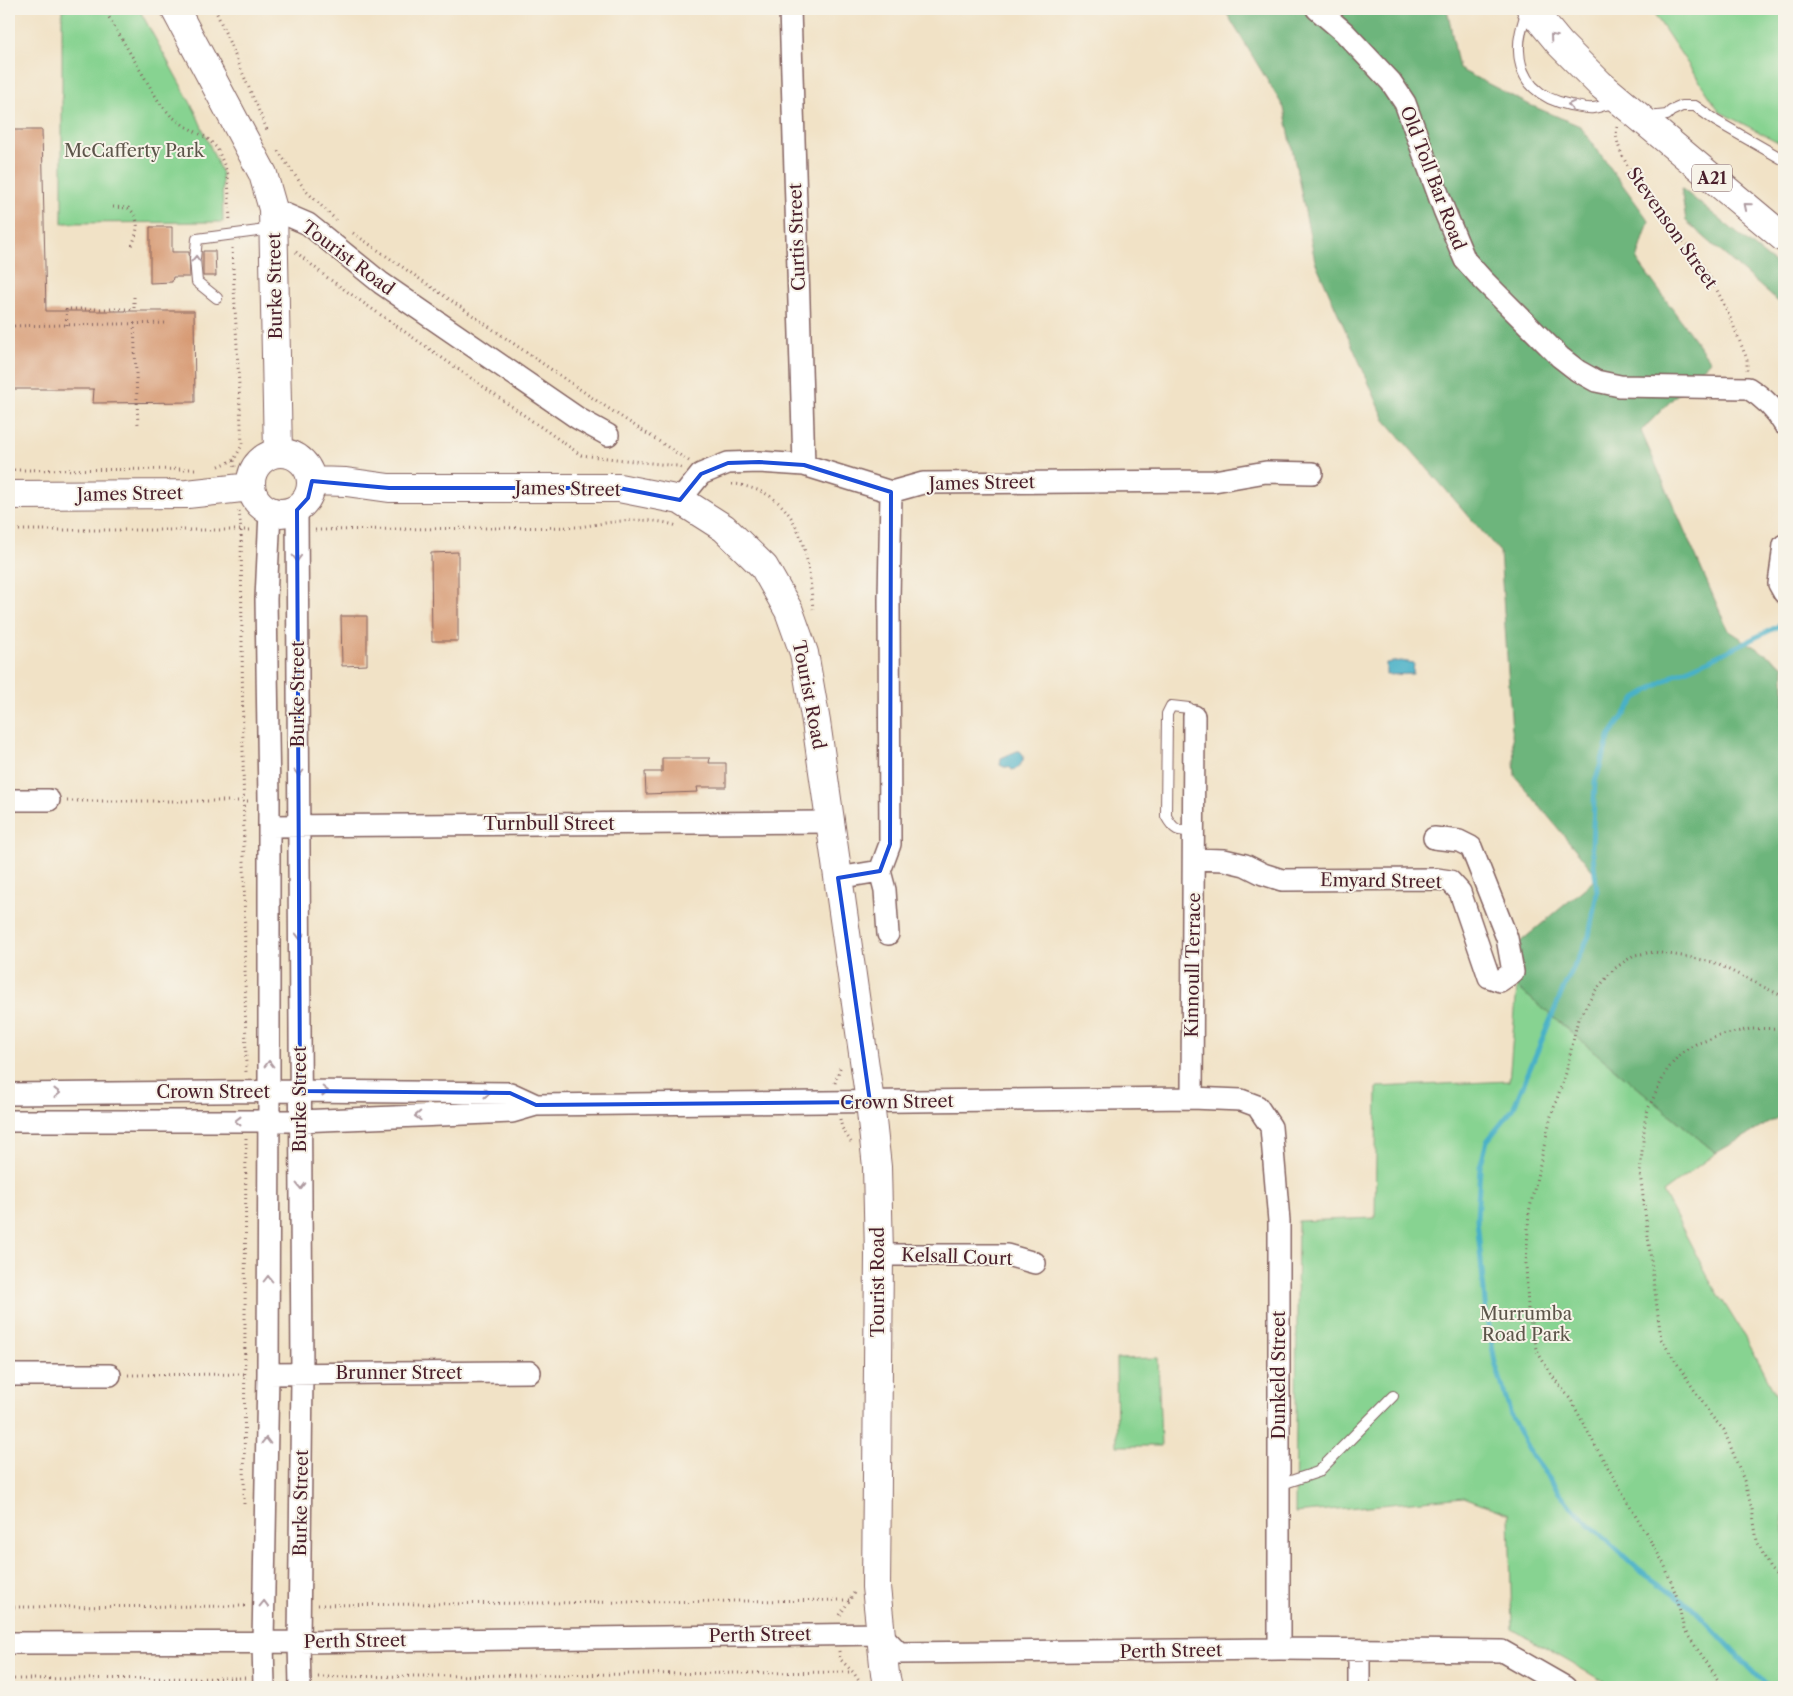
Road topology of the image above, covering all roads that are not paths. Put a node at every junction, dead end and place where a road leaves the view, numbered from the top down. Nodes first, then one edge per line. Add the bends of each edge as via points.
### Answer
1 (175, 9) edge
2 (790, 9) edge
3 (1317, 9) edge
4 (1527, 9) edge
5 (1531, 9) edge
6 (1619, 101) junction
7 (1640, 118) junction
8 (1784, 160) edge
9 (273, 219) junction
10 (1784, 238) edge
11 (217, 298) dead end
12 (1784, 424) edge
13 (608, 436) dead end
14 (278, 453) junction
15 (804, 465) junction
16 (1312, 473) dead end
17 (312, 481) junction
18 (251, 487) junction
19 (891, 492) junction
20 (9, 495) edge
21 (680, 500) junction
22 (297, 520) junction
23 (270, 521) junction
24 (1784, 545) edge
25 (1784, 593) edge
26 (1194, 716) joint
27 (9, 800) edge
28 (49, 800) road end
29 (830, 822) junction
30 (269, 826) junction
31 (299, 826) junction
32 (1194, 832) junction
33 (1434, 838) dead end
34 (1194, 859) junction
35 (880, 871) junction
36 (838, 878) junction
37 (888, 934) dead end
38 (269, 1091) junction
39 (300, 1091) junction
40 (9, 1094) edge
41 (1192, 1098) junction
42 (870, 1102) junction
43 (536, 1104) junction
44 (1257, 1106) joint
45 (268, 1120) junction
46 (9, 1121) edge
47 (300, 1121) junction
48 (879, 1255) junction
49 (1035, 1263) dead end
50 (530, 1372) dead end
51 (268, 1374) junction
52 (302, 1374) junction
53 (9, 1375) edge
54 (110, 1375) road end
55 (1393, 1396) dead end
56 (1279, 1485) junction
57 (881, 1634) junction
58 (263, 1642) junction
59 (299, 1642) junction
60 (9, 1643) edge
61 (1279, 1650) junction
62 (1358, 1651) junction
63 (264, 1682) edge
64 (300, 1682) edge
65 (888, 1687) edge
66 (1359, 1687) edge
67 (1565, 1687) edge

1 - 9 main road via 263,174
2 - 15 street, Curtis Street
3 - 12 street, Old Toll Bar Road via 1344,32 1391,82 1406,104 1465,260 1560,357 1596,381 1620,386 1748,388 1763,397
6 -> 4 lane via 1583,108 1545,97 1536,90 1524,73 1518,50
6 -> 5 main road, A21 via 1560,44
6 - 7 main road, A21
7 - 8 lane via 1667,115 1682,106 1695,106
10 -> 7 main road, A21
11 -> 9 lane via 196,282 197,239
9 - 13 street, Tourist Road via 308,224 380,283
9 - 14 main road, Burke Street
14 - 17 main road via 297,457 305,464
14 - 18 main road via 260,461 251,477
15 - 19 street
15 - 21 street via 728,463 701,474
16 - 19 street, James Street via 1266,472 1214,481 923,483
17 - 21 main road, James Street via 389,488 618,488
17 - 22 main road
18 - 20 main road, James Street via 187,494
18 - 23 main road
19 - 35 street via 890,844
21 - 29 main road, Tourist Road via 724,528 764,567 789,611 804,653
22 - 23 main road via 288,513 279,514
22 -> 31 street, Burke Street
23 - 30 street, Burke Street via 266,599
24 - 25 street via 1779,584
26 - 32 street, Kinnoull Terrace
26 - 32 lane, Kinnoull Terrace via 1189,708 1182,706 1171,706 1167,714 1166,816 1172,827 1179,831
27 - 28 street
29 - 31 street, Turnbull Street
29 - 36 main road, Tourist Road
30 - 31 street, Turnbull Street
38 -> 30 street, Burke Street
31 -> 39 street, Burke Street
32 - 34 street, Kinnoull Terrace
33 - 34 street, Emyard Street via 1471,846 1508,938 1513,972 1500,981 1489,976 1460,892 1450,881 1282,880 1245,865 1224,860
34 - 41 street, Kinnoull Terrace
35 - 36 street
35 - 37 street via 885,890
36 - 42 main road, Tourist Road
38 - 39 street, Crown Street
40 -> 38 street, Crown Street
38 - 45 street, Burke Street
39 -> 43 street, Crown Street via 510,1093
39 - 47 street, Burke Street
41 - 42 street, Crown Street
41 - 44 street, Crown Street via 1241,1100
42 - 43 street, Crown Street
42 - 48 main road, Tourist Road via 877,1167
43 -> 47 street, Crown Street via 512,1112
44 - 56 street, Dunkeld Street via 1271,1126 1278,1222
45 -> 46 street, Crown Street
45 - 47 street, Crown Street
51 -> 45 street, Burke Street
47 -> 52 street, Burke Street
48 - 49 street, Kelsall Court via 1007,1255
48 - 57 main road, Tourist Road via 876,1587
50 - 52 street, Brunner Street
51 - 52 street, Brunner Street
58 -> 51 street, Burke Street
52 - 59 street, Burke Street
53 - 54 street
55 - 56 lane via 1318,1472
56 - 61 street, Dunkeld Street
57 - 59 street, Perth Street
57 - 61 street, Perth Street via 899,1653
57 - 65 main road, Tourist Road
58 - 59 street, Perth Street
58 - 60 street, Perth Street
58 - 63 street, Burke Street
59 - 64 street, Burke Street
61 - 62 street, Perth Street
62 - 66 street
62 - 67 street, Perth Street via 1502,1651

